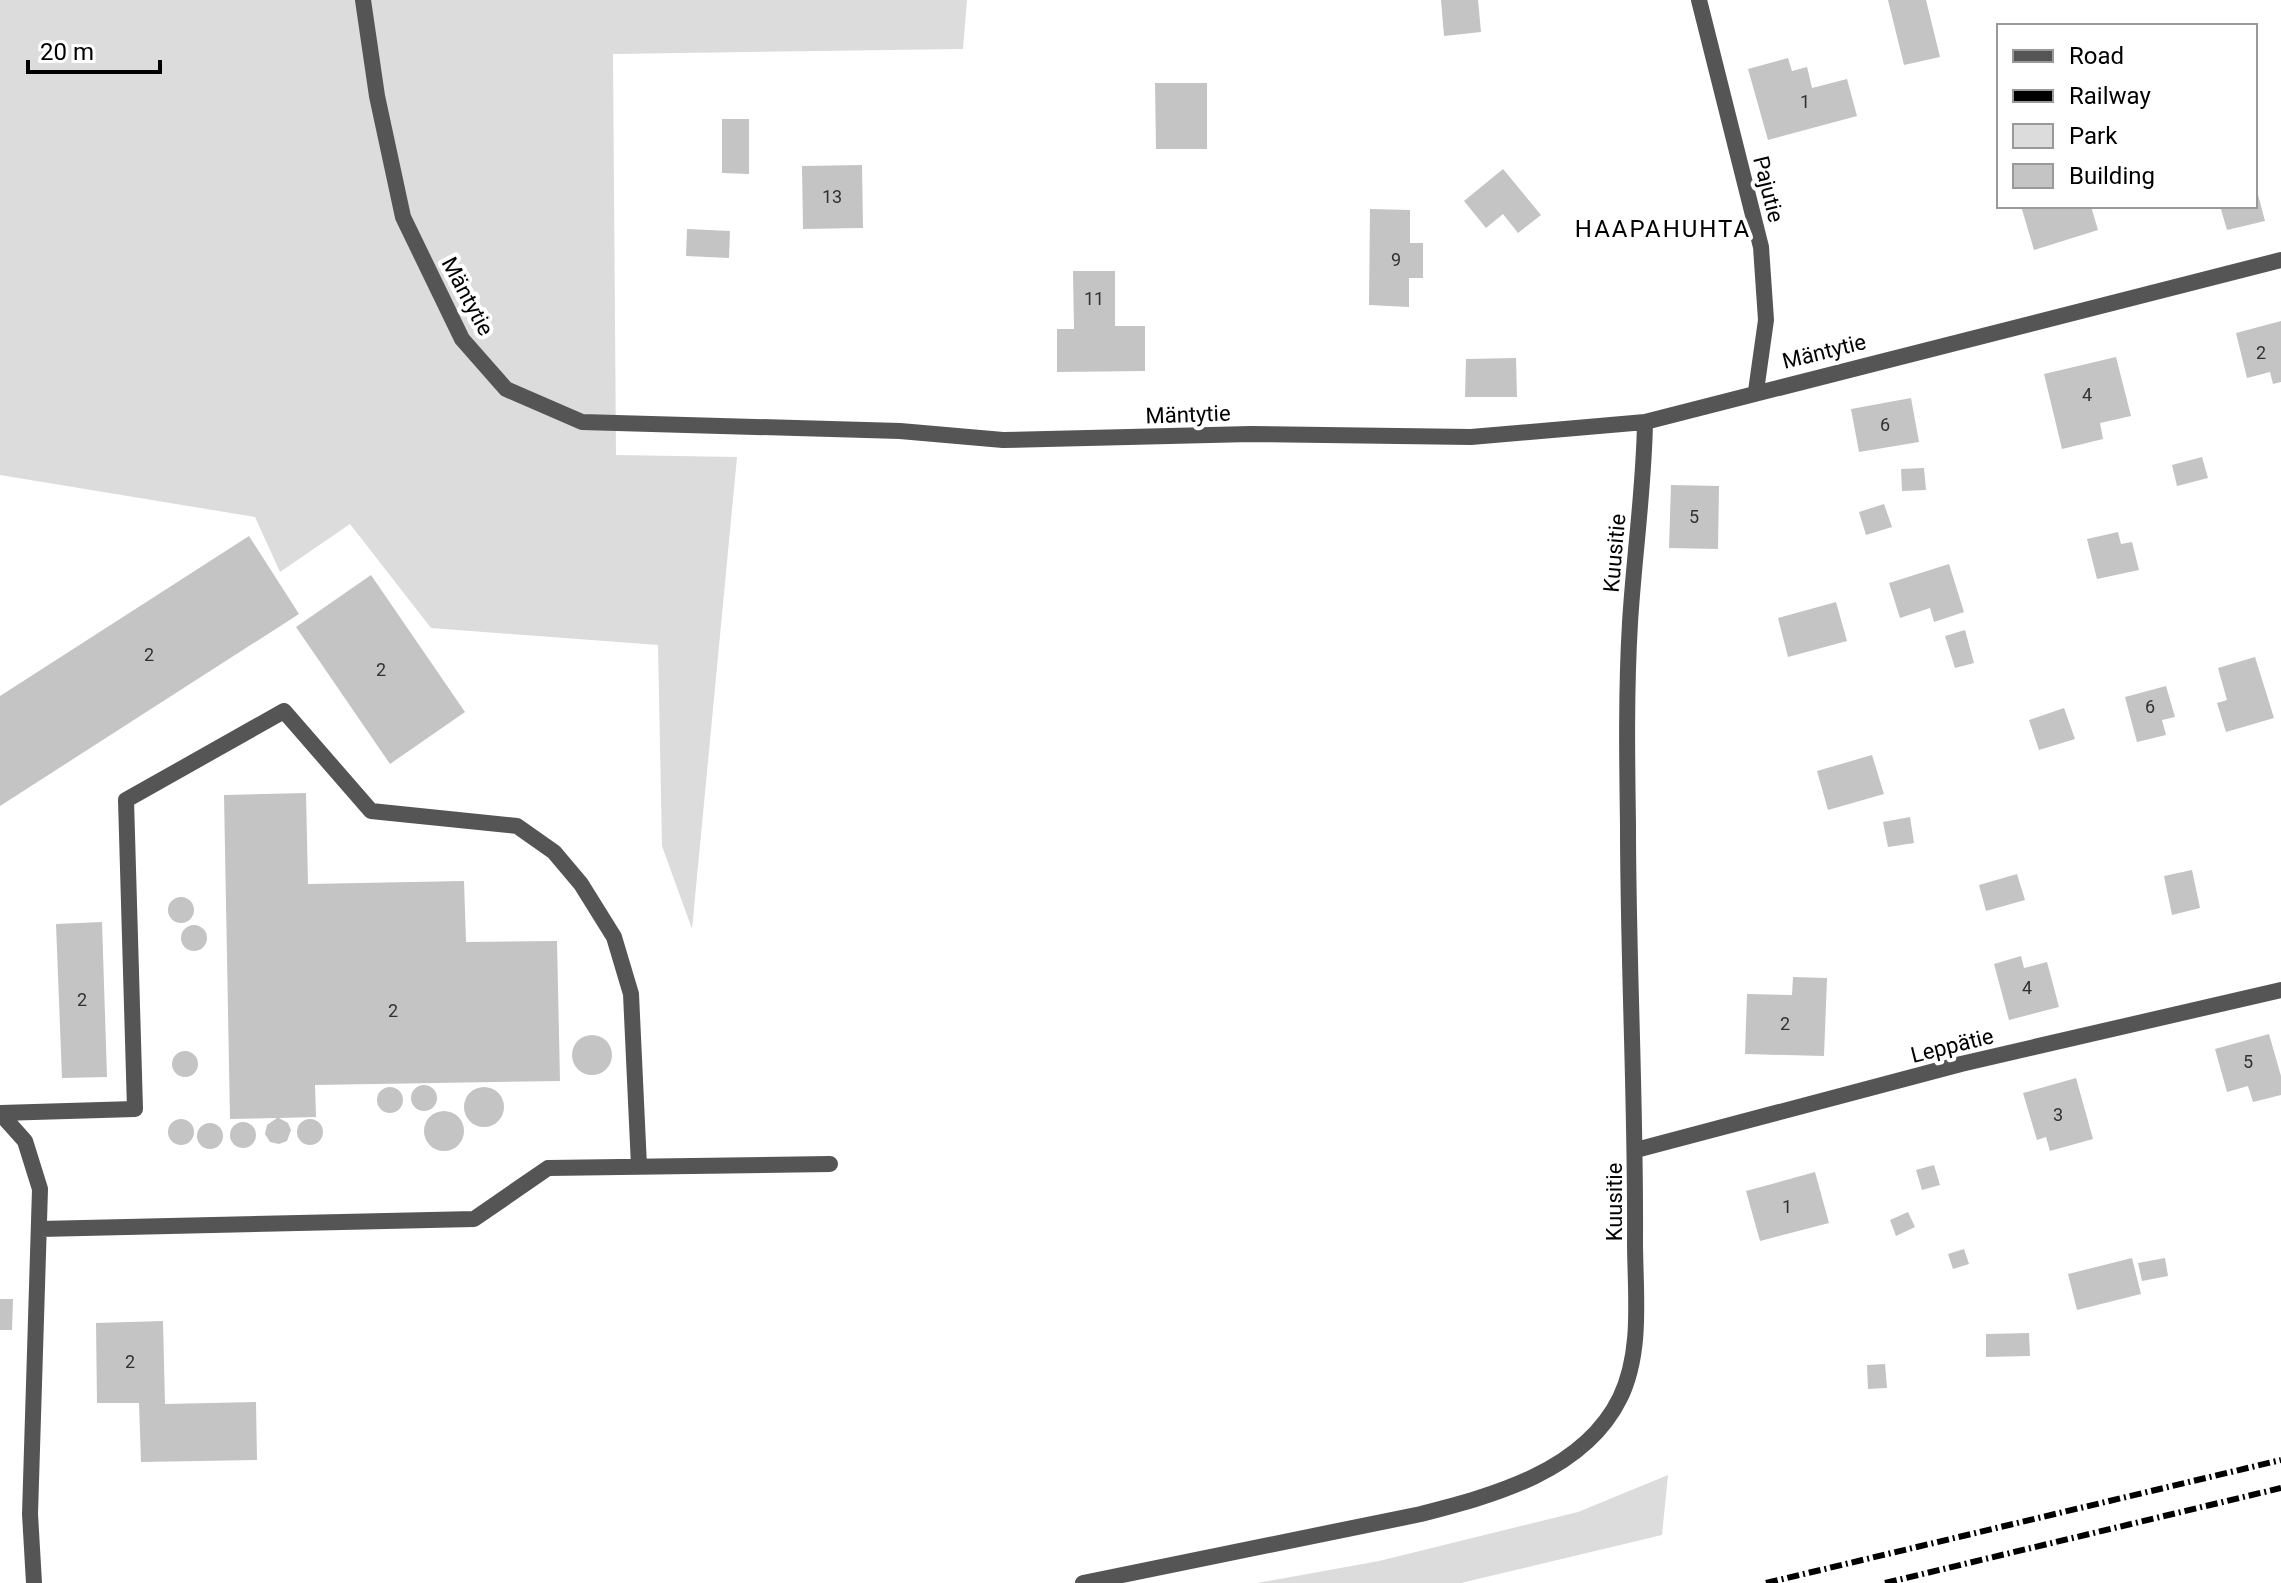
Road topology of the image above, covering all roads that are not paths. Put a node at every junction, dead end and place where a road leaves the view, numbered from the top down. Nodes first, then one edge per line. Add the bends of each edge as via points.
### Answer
1 (363, 0) edge
2 (1699, 0) edge
3 (2281, 260) edge
4 (1756, 391) junction
5 (1645, 422) junction
6 (2281, 990) edge
7 (0, 1113) edge
8 (1636, 1150) junction
9 (830, 1164) dead end
10 (639, 1166) junction
11 (40, 1229) junction
12 (34, 1583) edge
13 (1083, 1583) edge

1 - 5 street, Mäntytie via 403,217 462,339 506,389 582,422 900,431 1003,440 1251,434 1471,437
2 - 4 street, Pajutie via 1761,247 1766,320
3 - 4 street, Mäntytie
4 - 5 street, Mäntytie
5 - 8 street, Kuusitie via 1629,704
6 - 8 street, Leppätie via 1961,1064
7 - 10 street via 135,1109 126,800 284,711 371,811 517,826 554,852 581,884 614,937 631,994
7 - 11 street via 15,1126 33,1162 40,1189
8 - 13 street, Kuusitie via 1631,1375 1604,1424 1572,1456 1472,1501
9 - 10 street
10 - 11 street via 548,1168 474,1219
11 - 12 street via 30,1514

